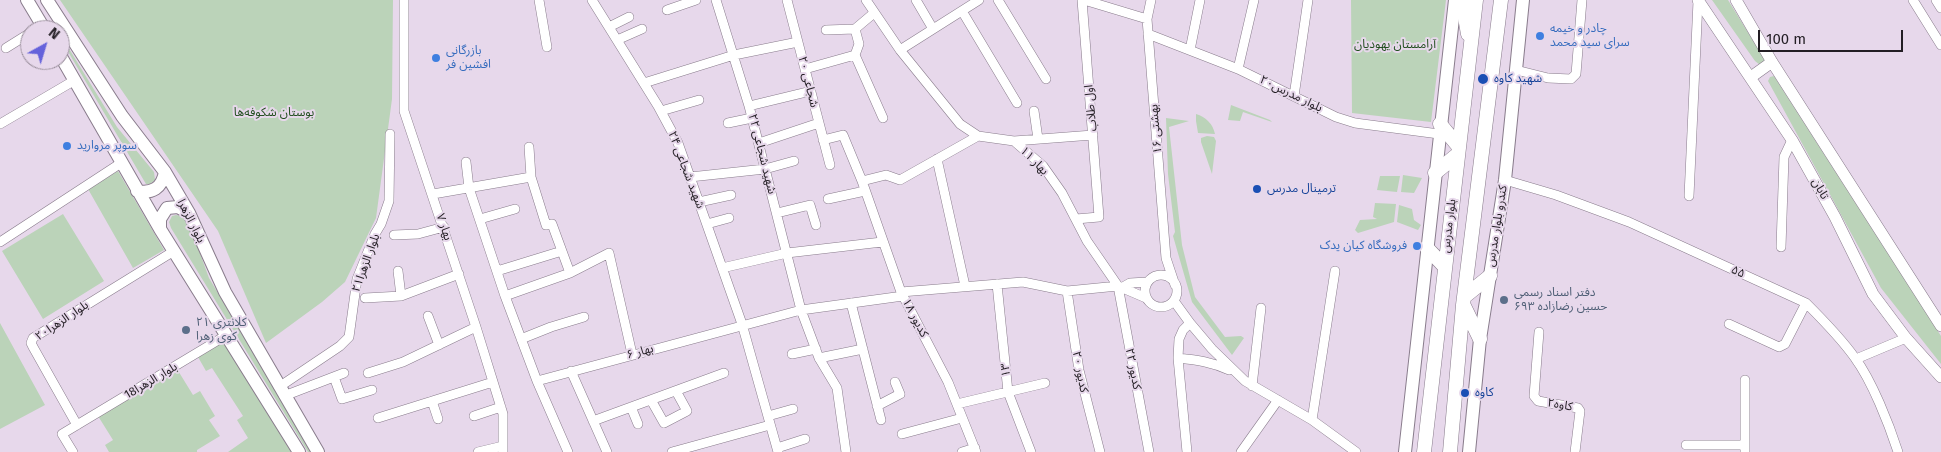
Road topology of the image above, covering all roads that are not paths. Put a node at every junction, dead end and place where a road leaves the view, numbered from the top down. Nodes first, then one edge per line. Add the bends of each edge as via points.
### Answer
1 (27, 0) edge
2 (47, 0) edge
3 (404, 0) edge
4 (539, 0) edge
5 (592, 0) edge
6 (696, 0) edge
7 (716, 0) edge
8 (787, 0) edge
9 (866, 0) edge
10 (916, 0) edge
11 (979, 0) edge
12 (998, 0) edge
13 (1083, 0) edge
14 (1151, 0) edge
15 (1200, 0) edge
16 (1254, 0) edge
17 (1308, 0) edge
18 (1455, 0) edge
19 (1462, 0) edge
20 (1476, 0) edge
21 (1501, 0) edge
22 (1523, 0) edge
23 (1582, 0) edge
24 (1698, 0) edge
25 (1736, 0) edge
26 (1913, 0) edge
27 (1936, 0) edge
28 (1941, 8) edge
29 (666, 10) dead end
30 (962, 11) junction
31 (874, 13) junction
32 (629, 17) dead end
33 (1147, 19) junction
34 (37, 20) edge
35 (609, 27) junction
36 (642, 29) dead end
37 (855, 29) junction
38 (933, 29) junction
39 (826, 30) dead end
40 (1148, 34) junction
41 (20, 39) edge
42 (617, 40) junction
43 (798, 42) junction
44 (1941, 45) edge
45 (547, 47) dead end
46 (6, 48) dead end
47 (900, 50) junction
48 (1190, 50) junction
49 (1471, 52) junction
50 (734, 55) junction
51 (855, 56) junction
52 (1772, 62) junction
53 (805, 69) junction
54 (1238, 69) junction
55 (69, 70) edge
56 (1516, 70) junction
57 (1751, 77) junction
58 (75, 80) junction
59 (1046, 80) dead end
60 (644, 83) junction
61 (811, 91) junction
62 (1294, 96) junction
63 (699, 100) dead end
64 (1017, 103) dead end
65 (749, 106) junction
66 (661, 111) junction
67 (1034, 111) dead end
68 (752, 118) junction
69 (883, 118) dead end
70 (819, 123) junction
71 (0, 124) edge
72 (728, 124) dead end
73 (1440, 129) junction
74 (390, 134) dead end
75 (1093, 135) junction
76 (978, 136) junction
77 (1038, 139) junction
78 (823, 140) junction
79 (1792, 140) junction
80 (1014, 141) junction
81 (759, 143) junction
82 (529, 148) dead end
83 (1459, 150) junction
84 (937, 159) junction
85 (794, 161) dead end
86 (466, 162) dead end
87 (121, 163) junction
88 (830, 165) dead end
89 (765, 169) junction
90 (165, 172) junction
91 (1435, 173) junction
92 (531, 177) junction
93 (690, 177) junction
94 (1504, 180) junction
95 (862, 181) junction
96 (469, 188) junction
97 (137, 191) junction
98 (865, 191) junction
99 (433, 194) junction
100 (731, 195) dead end
101 (1689, 196) dead end
102 (828, 199) dead end
103 (699, 202) junction
104 (515, 209) dead end
105 (189, 212) junction
106 (777, 213) junction
107 (730, 218) dead end
108 (480, 219) junction
109 (1076, 219) junction
110 (706, 224) junction
111 (816, 225) dead end
112 (444, 227) junction
113 (160, 229) junction
114 (1448, 234) junction
115 (394, 235) dead end
116 (0, 242) edge
117 (882, 242) junction
118 (1427, 246) junction
119 (1781, 247) dead end
120 (174, 251) junction
121 (562, 251) junction
122 (787, 254) junction
123 (1166, 258) junction
124 (1445, 267) junction
125 (722, 268) junction
126 (398, 271) dead end
127 (497, 271) junction
128 (1335, 271) dead end
129 (570, 273) junction
130 (459, 274) junction
131 (1157, 276) junction
132 (1490, 276) junction
133 (1148, 282) junction
134 (997, 284) junction
135 (1175, 284) junction
136 (965, 286) junction
137 (1120, 286) junction
138 (1067, 291) junction
139 (902, 294) junction
140 (401, 296) junction
141 (505, 296) junction
142 (365, 298) dead end
143 (1146, 298) junction
144 (1174, 301) junction
145 (1464, 301) junction
146 (851, 303) junction
147 (1806, 303) junction
148 (1261, 308) dead end
149 (801, 310) junction
150 (428, 316) dead end
151 (584, 317) dead end
152 (1190, 323) junction
153 (742, 324) junction
154 (1729, 324) dead end
155 (1941, 326) edge
156 (476, 328) junction
157 (1539, 332) dead end
158 (225, 336) junction
159 (1906, 338) junction
160 (1480, 339) junction
161 (520, 340) junction
162 (439, 346) junction
163 (863, 349) junction
164 (817, 353) junction
165 (632, 354) junction
166 (792, 354) dead end
167 (1178, 358) junction
168 (1856, 359) junction
169 (571, 371) junction
170 (344, 373) dead end
171 (368, 373) dead end
172 (724, 373) dead end
173 (1236, 373) junction
174 (334, 376) junction
175 (1941, 377) edge
176 (1745, 380) dead end
177 (537, 381) junction
178 (493, 382) junction
179 (895, 382) dead end
180 (1046, 383) dead end
181 (1252, 386) junction
182 (372, 390) dead end
183 (282, 391) junction
184 (676, 391) junction
185 (1008, 392) junction
186 (650, 400) junction
187 (1278, 400) junction
188 (432, 401) junction
189 (957, 404) junction
190 (877, 406) junction
191 (501, 407) junction
192 (631, 407) junction
193 (793, 409) dead end
194 (474, 416) dead end
195 (378, 418) dead end
196 (962, 418) junction
197 (438, 419) dead end
198 (881, 420) dead end
199 (1312, 420) junction
200 (593, 421) junction
201 (769, 421) junction
202 (638, 424) dead end
203 (78, 425) junction
204 (902, 434) dead end
205 (805, 439) dead end
206 (1686, 445) dead end
207 (1745, 448) edge
208 (503, 449) edge
209 (777, 450) edge
210 (976, 450) edge
211 (73, 452) edge
212 (299, 452) edge
213 (318, 452) edge
214 (478, 452) edge
215 (568, 452) edge
216 (606, 452) edge
217 (672, 452) edge
218 (846, 452) edge
219 (962, 452) edge
220 (1032, 452) edge
221 (1100, 452) edge
222 (1149, 452) edge
223 (1186, 452) edge
224 (1241, 452) edge
225 (1356, 452) edge
226 (1405, 452) edge
227 (1424, 452) edge
228 (1450, 452) edge
229 (1469, 452) edge
230 (1575, 452) edge
231 (1898, 452) edge

1 - 34 main road
2 - 90 main road, بلوار الزهرا via 122,116
3 - 99 street, بهار ۷ via 404,111
4 - 45 street
5 - 35 street, شهید شجاعی ۲۴
6 - 29 street
7 - 50 street, شهید شجاعی ۲۲
8 - 43 street, شجاعی ۲۰
9 - 31 street, بهار ۱۱
10 - 38 street
11 - 30 street
12 - 59 street
13 - 33 street
13 - 75 street, اول طلاب
14 - 33 street, ۱۶ بهشتی
15 - 48 street
16 - 54 street
17 - 62 street
18 - 73 main road
19 - 49 main road
20 - 49 main road, بلوار مدرس
21 - 145 main road, بلوار مدرس
22 - 56 main road, کندرو بلوار مدرس
23 - 56 street via 1576,74 1571,79 1548,78
24 - 57 street, تابان
24 - 101 street
25 - 52 street
26 - 44 street
27 - 28 street
30 - 38 street
30 - 64 street
31 - 37 street
31 - 47 street, بهار ۱۱
32 - 35 street
33 - 40 street, ۱۶ بهشتی
35 - 42 street, شهید شجاعی ۲۴
36 - 42 street
37 - 39 street
37 - 51 street via 859,44
38 - 47 street
40 - 48 street, بلوار مدرس۲۰
40 - 123 street, ۱۶ بهشتی
41 - 46 street
42 - 60 street, شهید شجاعی ۲۴
43 - 50 street
43 - 53 street, شجاعی ۲۰
47 - 76 street, بهار ۱۱ via 960,124
48 - 54 street, بلوار مدرس۲۰
49 - 83 main road, بلوار مدرس
50 - 60 street
50 - 65 street, شهید شجاعی ۲۲
51 - 53 street
51 - 69 street
52 - 57 street
52 - 155 street
53 - 61 street, شجاعی ۲۰
54 - 62 street, بلوار مدرس۲۰
55 - 58 main road
56 - 94 main road, کندرو بلوار مدرس
57 - 79 street, تابان
58 - 71 street
58 - 87 main road
60 - 66 street, شهید شجاعی ۲۴
61 - 65 street
61 - 70 street, شجاعی ۲۰
62 - 73 street, بلوار مدرس۲۰ via 1355,123
63 - 66 street
65 - 68 street, شهید شجاعی ۲۲
66 - 93 street, شهید شجاعی ۲۴ via 678,143
67 - 77 street
68 - 72 street
68 - 81 street, شهید شجاعی ۲۲
70 - 78 street, شجاعی ۲۰
70 - 81 street
73 - 83 main road
73 - 91 main road
74 - 183 street, بلوار الزهرا۲۱ via 389,201 357,279 349,336
75 - 77 street
75 - 109 street, اول طلاب via 1099,216
76 - 80 street, بهار ۱۱
76 - 84 street
77 - 80 street
78 - 88 street, شجاعی ۲۰
78 - 95 street, کدیور ۱۸ via 843,136
79 - 119 street via 1784,157
79 - 159 street, تابان via 1835,216 1873,294
80 - 109 street, بهار ۱۱ via 1043,166
81 - 89 street, شهید شجاعی ۲۲
82 - 92 street
83 - 91 main road
83 - 114 main road, بلوار مدرس
84 - 95 street via 900,180 886,175
84 - 136 street
85 - 89 street
86 - 96 street
87 - 97 main road
87 - 116 street
89 - 93 street
89 - 106 street, شهید شجاعی ۲۲
90 - 97 main road via 156,190
90 - 105 main road, بلوار الزهرا
91 - 118 main road
92 - 96 street
92 - 121 street via 546,224 552,224
93 - 103 street, شهید شجاعی ۲۴
94 - 132 main road, کندرو بلوار مدرس
94 - 147 street, ۵۵ via 1629,222
95 - 98 street, کدیور ۱۸
96 - 99 street
96 - 108 street
97 - 113 main road
98 - 102 street
98 - 117 street, کدیور ۱۸
99 - 112 street, بهار ۷
100 - 103 street
103 - 110 street, شهید شجاعی ۲۴
104 - 108 street
105 - 113 main road via 178,207 167,208 160,219
105 - 183 main road, بلوار الزهرا via 225,292
106 - 111 street via 810,206
106 - 122 street, شهید شجاعی ۲۲
107 - 110 street
108 - 127 street
109 - 137 street, بهار ۱۱ via 1087,241
110 - 125 street, شهید شجاعی ۲۴
112 - 115 street via 418,234
112 - 130 street, بهار ۷
113 - 120 main road
114 - 118 main road
114 - 124 main road, بلوار مدرس
117 - 122 street
117 - 139 street, کدیور ۱۸
118 - 124 main road
118 - 226 main road
120 - 158 main road
120 - 203 street, بلوار الزهرا۲۰ via 33,338 33,347
121 - 127 street
121 - 129 street
122 - 125 street
122 - 149 street, شهید شجاعی ۲۲
123 - 131 street
123 - 135 street, ۱۶ بهشتی
124 - 227 main road, بلوار مدرس
125 - 153 street, شهید شجاعی ۲۴
126 - 140 street
127 - 141 street
128 - 199 street
129 - 141 street
129 - 165 street via 609,253
130 - 140 street
130 - 156 street, بهار ۷
131 - 133 street
131 - 135 street via 1168,276
132 - 145 main road
132 - 160 main road, کندرو بلوار مدرس
133 - 137 street, بهار ۶
133 - 143 street
134 - 136 street, بهار ۶
134 - 138 street, بهار ۶ via 1023,282
134 - 185 street, ۱۳
135 - 144 street
136 - 139 street, بهار ۶
137 - 138 street, بهار ۶
137 - 143 street
137 - 222 street, کدیور ۲۲
138 - 221 street, کدیور ۲۰ via 1079,370
139 - 146 street, بهار ۶
139 - 189 street, کدیور ۱۸
140 - 142 street
141 - 161 street
143 - 144 street via 1159,307
144 - 152 street
145 - 160 main road
145 - 228 main road, بلوار مدرس
146 - 149 street, بهار ۶
146 - 163 street
147 - 154 street via 1785,344 1779,347
147 - 168 street, ۵۵
148 - 181 street
149 - 153 street, بهار ۶
149 - 164 street, شهید شجاعی ۲۲
150 - 162 street
151 - 161 street
152 - 167 street via 1179,339
152 - 173 street
153 - 165 street, بهار ۶
153 - 201 street, شهید شجاعی ۲۴
156 - 162 street
156 - 178 street, بهار ۷
157 - 230 street, کاوه۲ via 1534,396 1538,402 1578,408
158 - 203 street, 18بلوار الزهرا
158 - 212 main road
159 - 168 street
159 - 175 street, تابان
160 - 229 main road, کندرو بلوار مدرس
161 - 177 street
162 - 171 street
163 - 164 street
163 - 190 street
164 - 166 street
164 - 218 street, شهید شجاعی ۲۲ via 837,388
165 - 169 street, بهار ۶
167 - 173 street via 1208,362
167 - 223 street
168 - 231 street, ۵۵ via 1878,400
169 - 177 street, بهار ۶
169 - 200 street
170 - 174 street
172 - 184 street
173 - 181 street
174 - 182 street via 342,399
174 - 183 street
176 - 207 street
177 - 215 street
178 - 188 street
178 - 191 street, بهار ۷
179 - 190 street via 900,394
180 - 185 street
181 - 187 street
183 - 213 main road, بلوار الزهرا
184 - 186 street
184 - 186 street via 687,411 664,423
185 - 189 street
185 - 220 street, ۱۳
186 - 192 street
187 - 199 street
187 - 224 street
188 - 195 street
188 - 197 street
189 - 196 street, کدیور ۱۸
190 - 198 street
191 - 194 street
191 - 208 street, بهار ۷
192 - 200 street
192 - 202 street
193 - 201 street
196 - 204 street
196 - 210 street, کدیور ۱۸
199 - 225 street
200 - 216 street
201 - 209 street, شهید شجاعی ۲۴
201 - 217 street
203 - 211 street, 18بلوار الزهرا via 62,434
205 - 209 street
206 - 207 street
208 - 214 street
210 - 219 street

